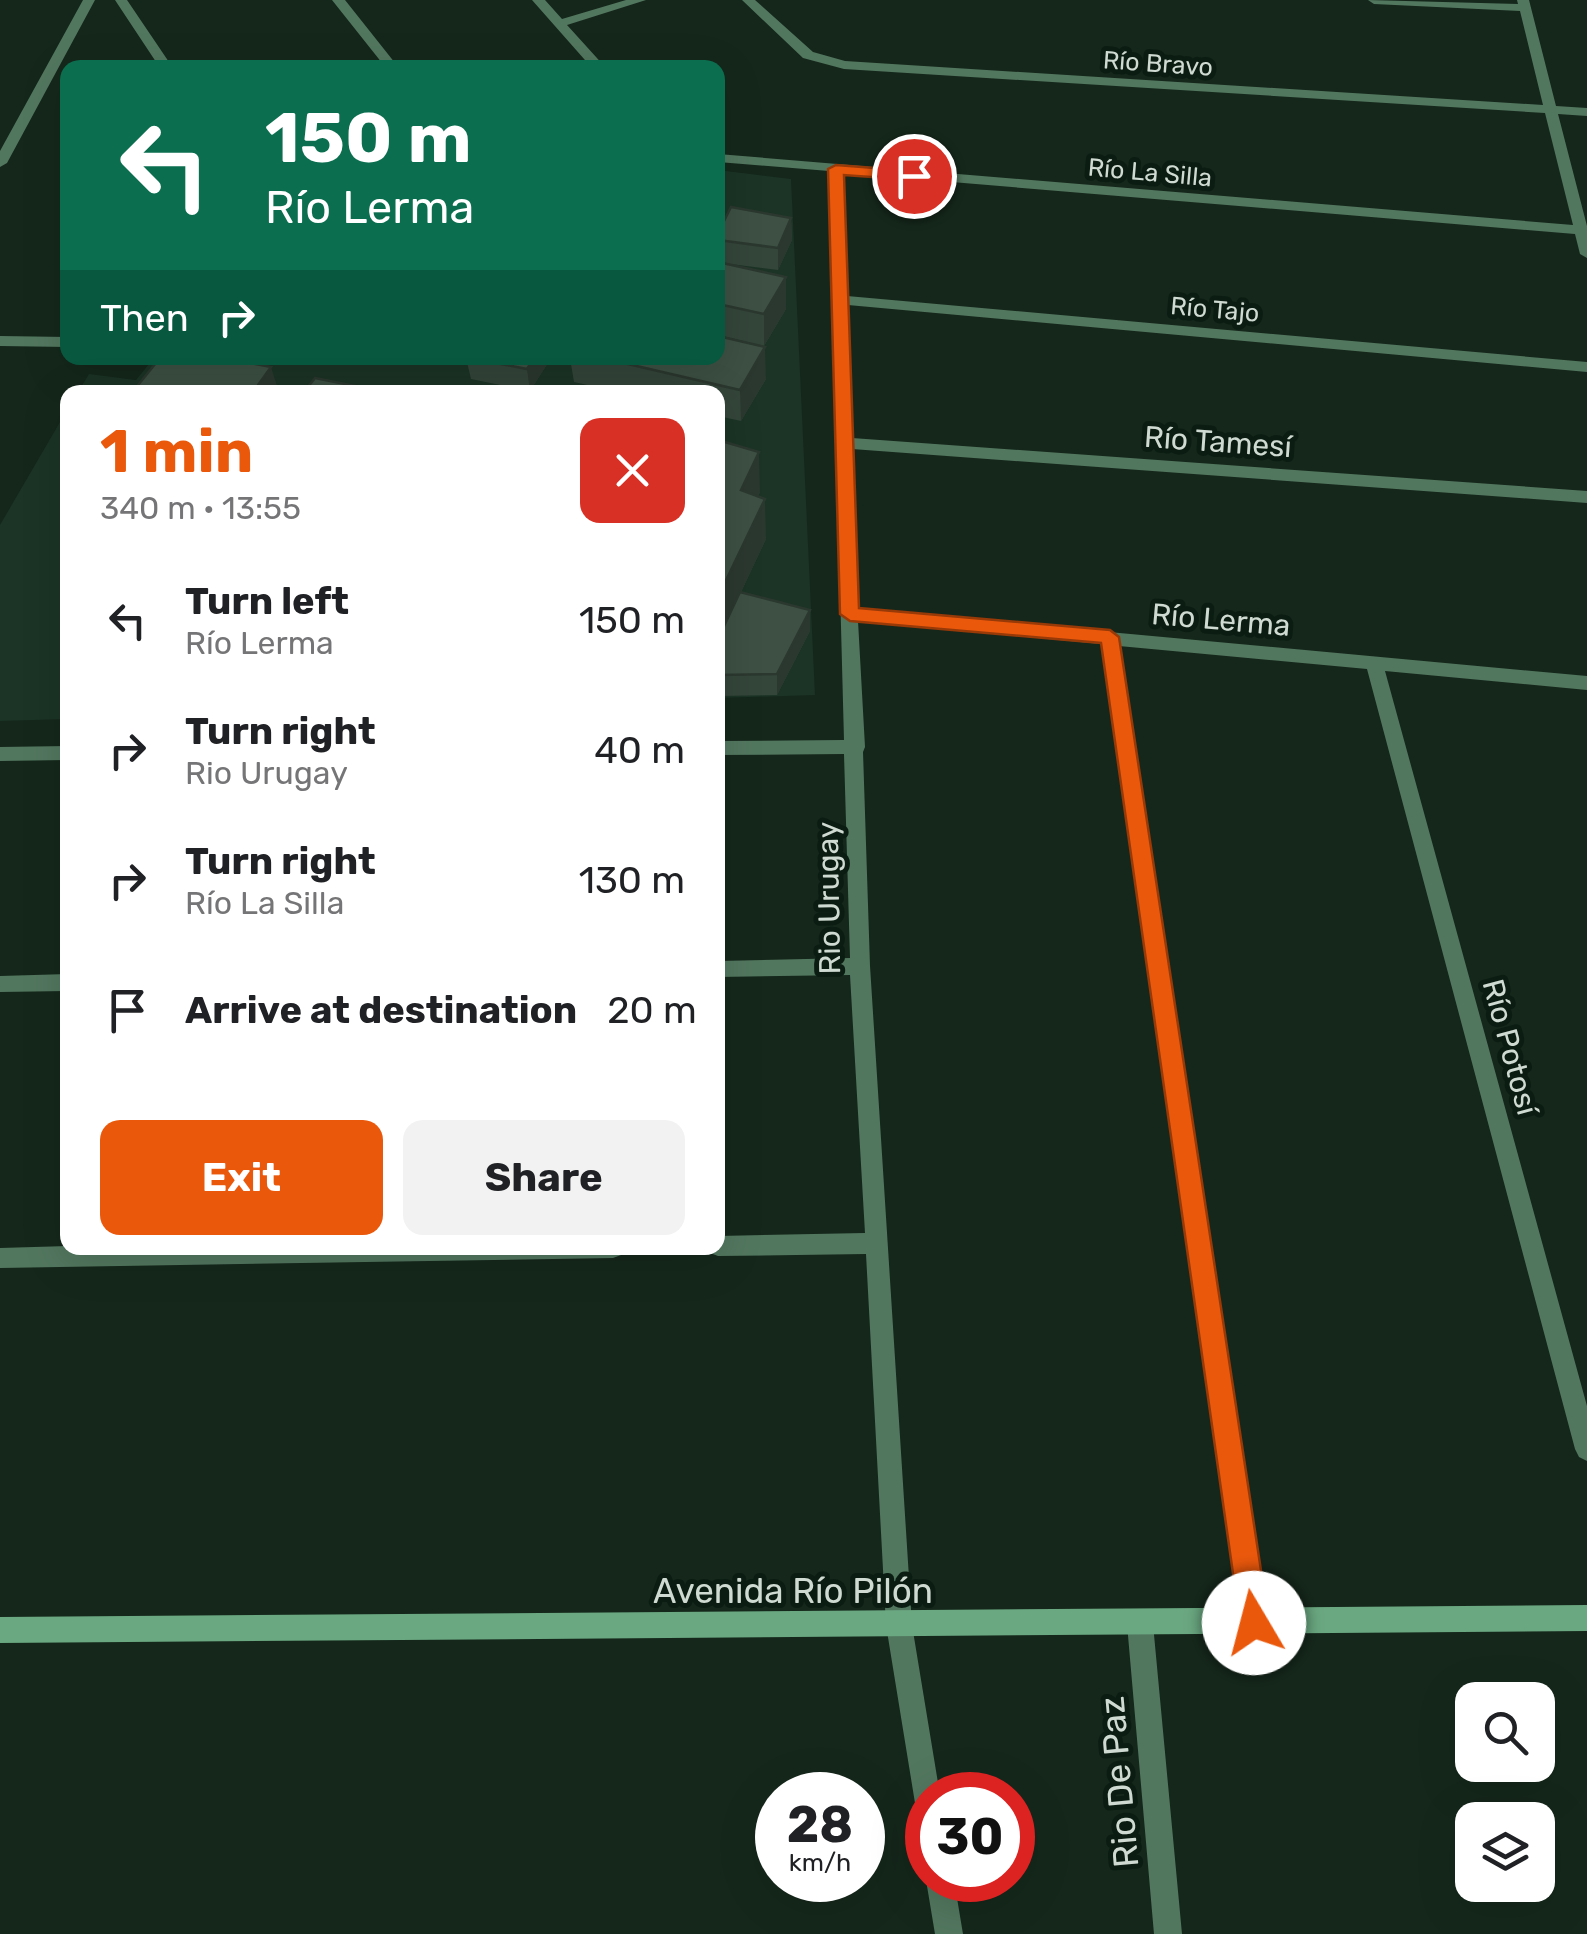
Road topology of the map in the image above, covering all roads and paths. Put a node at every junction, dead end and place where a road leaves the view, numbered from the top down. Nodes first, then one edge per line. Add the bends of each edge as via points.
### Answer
1 (90, 0) edge
2 (121, 0) edge
3 (338, 0) edge
4 (538, 0) edge
5 (640, 0) edge
6 (748, 0) edge
7 (1374, 0) edge
8 (1524, 4) edge
9 (560, 23) junction
10 (162, 60) edge
11 (387, 60) edge
12 (593, 60) edge
13 (1553, 110) junction
14 (1587, 112) edge
15 (725, 159) edge
16 (0, 163) edge
17 (836, 169) junction
18 (1580, 230) junction
19 (1587, 254) edge
20 (838, 300) junction
21 (0, 341) edge
22 (60, 342) edge
23 (1587, 367) edge
24 (846, 443) junction
25 (1587, 496) edge
26 (850, 614) junction
27 (1110, 637) junction
28 (1374, 662) junction
29 (1587, 683) edge
30 (856, 747) junction
31 (725, 748) edge
32 (60, 753) edge
33 (0, 754) edge
34 (860, 966) junction
35 (725, 969) edge
36 (60, 982) edge
37 (0, 984) edge
38 (876, 1243) junction
39 (725, 1246) edge
40 (184, 1255) edge
41 (0, 1258) edge
42 (1587, 1449) edge
43 (1587, 1618) edge
44 (1254, 1623) junction
45 (1140, 1624) junction
46 (899, 1625) junction
47 (0, 1630) edge
48 (923, 1772) edge
49 (944, 1902) edge
50 (949, 1934) edge
51 (1168, 1934) edge

1 - 16 street
2 - 10 street
3 - 11 street
4 - 9 street
5 - 9 street
6 - 13 street, Río Bravo via 808,56 844,65
7 - 8 street
8 - 13 street
9 - 12 street
13 - 14 street, Río Bravo
13 - 18 street
15 - 17 street, Río La Silla
17 - 18 street, Río La Silla
17 - 20 street, Rio Urugay
18 - 19 street
20 - 23 street, Río Tajo
20 - 24 street, Rio Urugay
21 - 22 street
24 - 25 street, Río Tamesí
24 - 26 street, Rio Urugay
26 - 27 street, Río Lerma
26 - 30 street, Rio Urugay
27 - 28 street, Río Lerma
27 - 44 street
28 - 29 street, Río Lerma
28 - 42 street, Río Potosí
30 - 31 street
30 - 34 street, Rio Urugay
32 - 33 street
34 - 35 street
34 - 38 street, Rio Urugay
36 - 37 street
38 - 39 street
38 - 46 street, Rio Urugay
40 - 41 street
43 - 44 main road, Avenida Río Pilón
44 - 45 main road, Avenida Río Pilón
45 - 46 main road, Avenida Río Pilón
45 - 51 street, Rio De Paz
46 - 47 main road, Avenida Río Pilón
46 - 48 street, Rio Urugay
49 - 50 street

